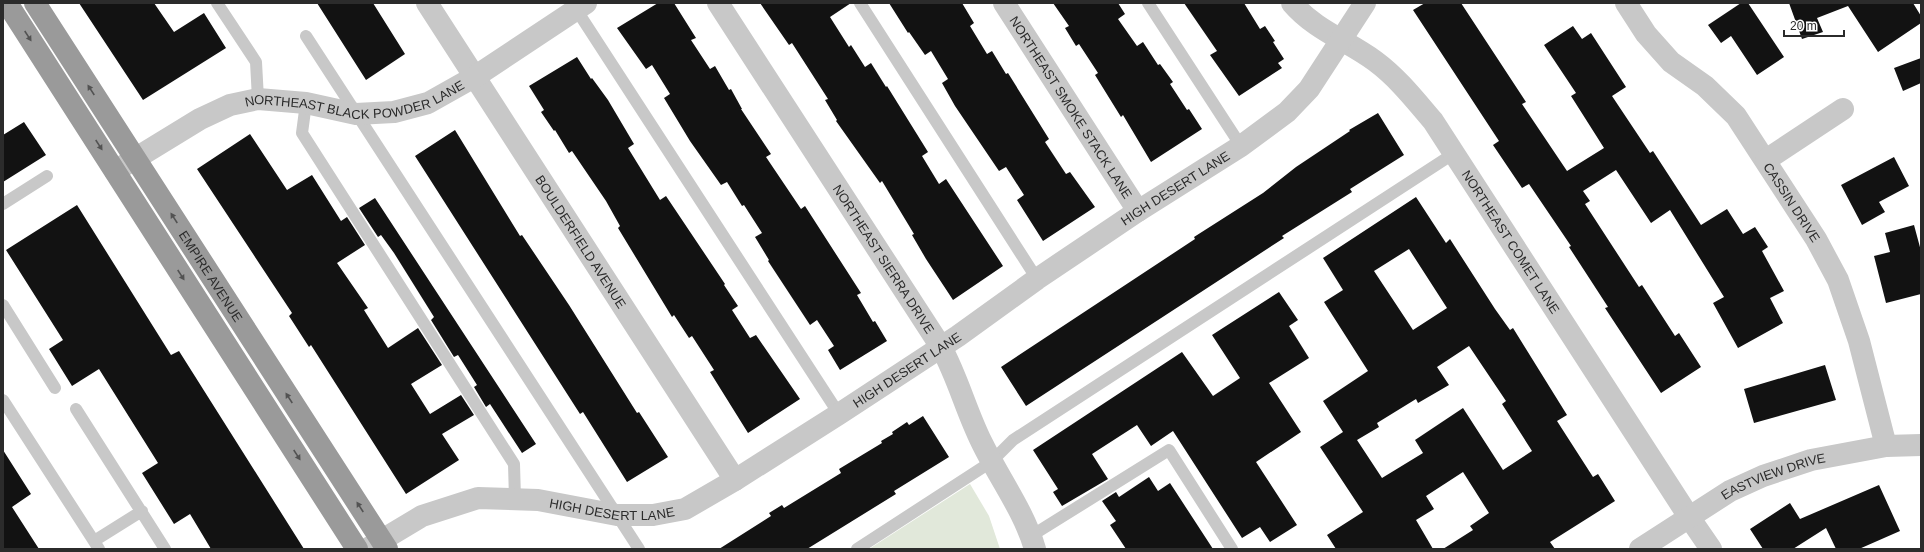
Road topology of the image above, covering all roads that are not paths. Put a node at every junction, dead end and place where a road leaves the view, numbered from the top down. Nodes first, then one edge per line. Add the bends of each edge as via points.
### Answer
1 (7, 3) edge
2 (35, 3) edge
3 (218, 3) edge
4 (427, 3) edge
5 (718, 3) edge
6 (860, 3) edge
7 (1004, 3) edge
8 (1148, 3) edge
9 (1292, 3) edge
10 (1365, 3) edge
11 (1626, 3) edge
12 (581, 6) edge
13 (306, 36) dead end
14 (1341, 41) junction
15 (476, 76) junction
16 (258, 99) junction
17 (306, 103) junction
18 (1843, 109) dead end
19 (356, 114) junction
20 (1241, 146) junction
21 (1454, 154) junction
22 (134, 158) junction
23 (1766, 160) junction
24 (115, 171) junction
25 (46, 176) dead end
26 (3, 204) edge
27 (1138, 211) junction
28 (1037, 279) junction
29 (3, 305) edge
30 (941, 347) junction
31 (56, 388) dead end
32 (3, 400) edge
33 (76, 409) dead end
34 (839, 414) junction
35 (1921, 445) edge
36 (1886, 446) junction
37 (991, 462) junction
38 (735, 480) junction
39 (515, 499) junction
40 (142, 511) junction
41 (617, 515) junction
42 (1688, 518) junction
43 (1033, 542) edge
44 (97, 545) edge
45 (378, 546) edge
46 (165, 549) edge
47 (357, 549) edge
48 (639, 549) edge
49 (857, 549) edge
50 (1232, 549) edge
51 (1640, 549) edge
52 (1711, 549) edge

1 -> 24 highway, EMPIRE AVENUE
22 -> 2 highway, EMPIRE AVENUE
3 - 16 lane via 256,62
4 - 15 street, BOULDERFIELD AVENUE
5 - 30 street, NORTHEAST SIERRA DRIVE
6 - 28 lane
7 - 27 street, NORTHEAST SMOKE STACK LANE
8 - 20 lane
9 - 14 street, NORTHEAST COMET LANE via 1319,27
10 - 14 street, HIGH DESERT LANE
11 - 23 street, CASSIN DRIVE via 1646,34 1671,62 1705,86 1736,116
12 - 15 street, NORTHEAST BLACK POWDER LANE
12 - 34 lane
13 - 19 lane
14 - 20 street, HIGH DESERT LANE via 1309,89 1287,112
14 - 21 street, NORTHEAST COMET LANE via 1375,61 1404,85
15 - 19 street, NORTHEAST BLACK POWDER LANE via 428,103 394,112
15 - 38 street, BOULDERFIELD AVENUE
16 - 17 street, NORTHEAST BLACK POWDER LANE
16 - 22 street, NORTHEAST BLACK POWDER LANE via 230,105 200,119
17 - 19 street, NORTHEAST BLACK POWDER LANE
17 - 39 lane via 302,133 514,464
18 - 23 street
19 - 41 lane
20 - 27 street, HIGH DESERT LANE
21 - 37 lane via 1020,436
21 - 42 street, NORTHEAST COMET LANE
22 - 24 street, NORTHEAST BLACK POWDER LANE
45 -> 22 highway, EMPIRE AVENUE
23 - 36 street, CASSIN DRIVE via 1816,239 1838,280 1859,341
24 -> 47 highway, EMPIRE AVENUE
25 - 26 lane
27 - 28 street, HIGH DESERT LANE
28 - 30 street, HIGH DESERT LANE
29 - 31 lane
30 - 34 street, HIGH DESERT LANE
30 - 37 street, NORTHEAST SIERRA DRIVE via 953,369
32 - 44 lane
33 - 40 lane
34 - 38 street, HIGH DESERT LANE
35 - 36 street, EASTVIEW DRIVE
36 - 42 street, EASTVIEW DRIVE via 1811,460 1764,476 1730,491
37 - 43 street, NORTHEAST SIERRA DRIVE via 1015,502
37 - 49 lane
38 - 41 street, HIGH DESERT LANE via 685,509 653,515
39 - 41 street, HIGH DESERT LANE via 538,500
39 - 45 street, HIGH DESERT LANE via 478,498 422,516
40 - 44 lane
40 - 46 lane
41 - 48 lane
42 - 51 street, EASTVIEW DRIVE
42 - 52 street, NORTHEAST COMET LANE
43 - 50 lane via 1169,450

